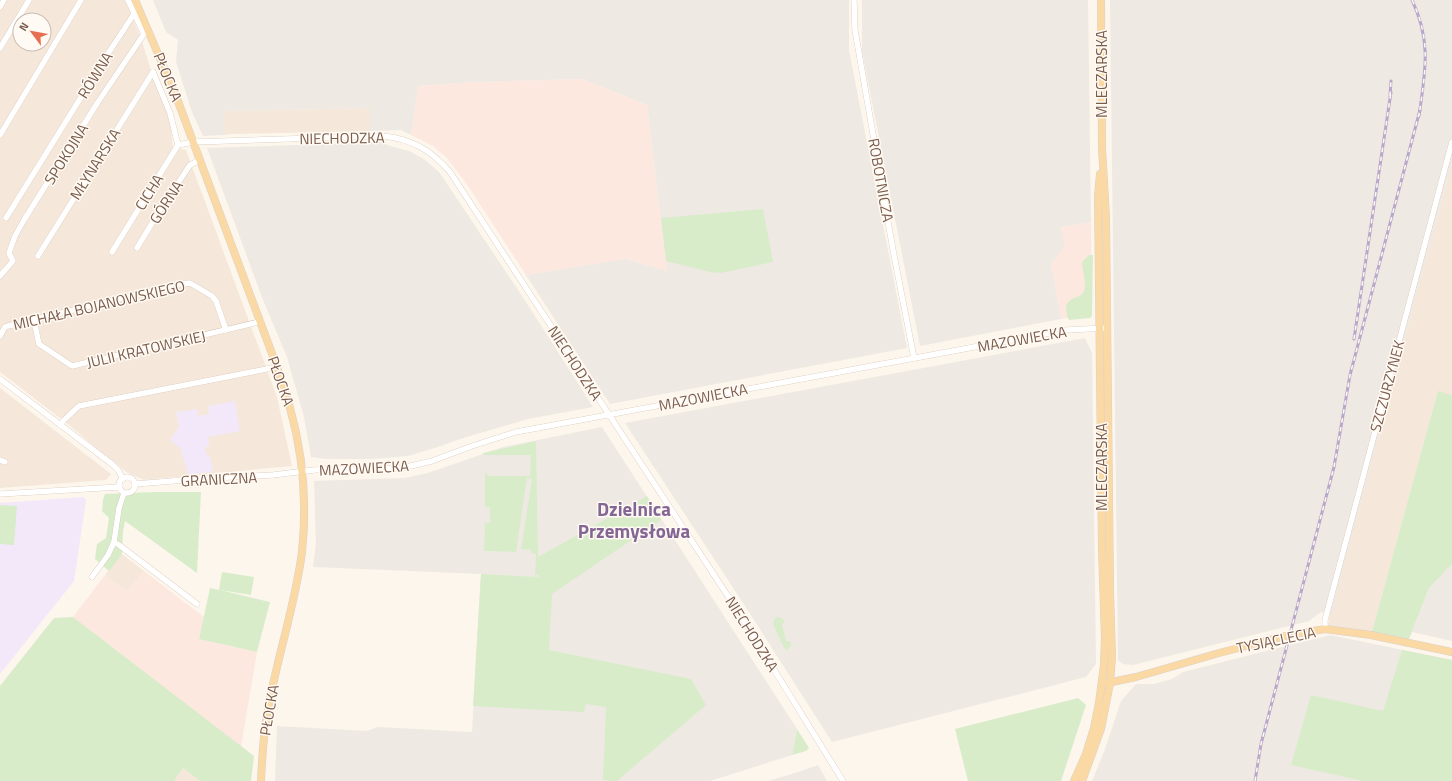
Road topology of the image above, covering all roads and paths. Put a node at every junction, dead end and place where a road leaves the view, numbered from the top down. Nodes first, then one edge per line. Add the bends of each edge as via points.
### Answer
1 (4, 0) edge
2 (29, 0) edge
3 (81, 0) edge
4 (128, 0) edge
5 (135, 0) edge
6 (854, 0) edge
7 (1102, 0) edge
8 (0, 7) edge
9 (134, 14) junction
10 (0, 48) edge
11 (0, 135) edge
12 (193, 142) junction
13 (1452, 142) edge
14 (178, 145) junction
15 (200, 160) junction
16 (6, 218) dead end
17 (137, 248) dead end
18 (112, 252) dead end
19 (38, 256) dead end
20 (0, 276) edge
21 (34, 320) junction
22 (259, 322) junction
23 (1103, 328) junction
24 (226, 330) junction
25 (0, 336) edge
26 (914, 358) junction
27 (277, 368) junction
28 (0, 379) edge
29 (608, 415) junction
30 (60, 425) junction
31 (302, 472) junction
32 (123, 479) junction
33 (135, 484) junction
34 (119, 487) junction
35 (124, 493) junction
36 (0, 494) edge
37 (114, 542) junction
38 (92, 577) dead end
39 (197, 604) dead end
40 (1325, 629) junction
41 (1452, 652) edge
42 (1102, 683) junction
43 (1110, 683) junction
44 (261, 781) edge
45 (843, 781) edge
46 (1074, 781) edge
47 (1082, 781) edge

1 - 8 street
2 - 10 street
3 - 11 street
4 - 9 street
5 - 12 main road, PŁOCKA
6 - 26 street, ROBOTNICZA via 855,30
7 - 23 main road, MLECZARSKA via 1102,148 1106,218
9 - 16 street, RÓWNA
9 - 20 street, SPOKOJNA via 144,34 24,220 8,253 13,260
12 - 14 street
12 - 15 main road, PŁOCKA
12 - 29 street, NIECHODZKA via 383,136 404,140 425,149 440,160 450,172
13 - 40 street, SZCZURZYNEK via 1325,620
14 - 18 street, CICHA
14 - 19 street, MŁYNARSKA via 170,113 153,72
15 - 17 street, GÓRNA via 190,165
15 - 22 main road, PŁOCKA
21 - 24 street, JULII KRATOWSKIEJ via 39,344 72,366
21 - 24 street, MICHAŁA BOJANOWSKIEGO via 190,283 216,301
21 - 25 street, MICHAŁA BOJANOWSKIEGO via 5,327
22 - 24 street, JULII KRATOWSKIEJ
22 - 27 main road, PŁOCKA
23 - 26 street, MAZOWIECKA via 1066,330
23 - 42 main road, MLECZARSKA via 1102,549 1105,638
23 - 43 main road, MLECZARSKA via 1112,637
26 - 29 street, MAZOWIECKA
27 - 30 street via 79,406
27 - 31 main road, PŁOCKA via 296,429
28 - 30 street
29 - 31 street, MAZOWIECKA via 516,432 432,461 402,468
29 - 45 street, NIECHODZKA via 739,613
30 - 32 street via 112,464
31 - 33 street, GRANICZNA
31 - 44 main road, PŁOCKA via 302,551 292,610 266,715
32 - 33 street via 132,479
32 - 34 street
33 - 35 street via 132,492
34 - 35 street
34 - 36 street
35 - 37 street
37 - 38 street via 108,556
37 - 39 street
40 - 41 main road, TYSIĄCLECIA via 1371,634
40 - 43 main road, TYSIĄCLECIA via 1290,635
42 - 43 main road, TYSIĄCLECIA
42 - 46 main road, MLECZARSKA via 1094,728
43 - 47 main road, MLECZARSKA via 1101,729

